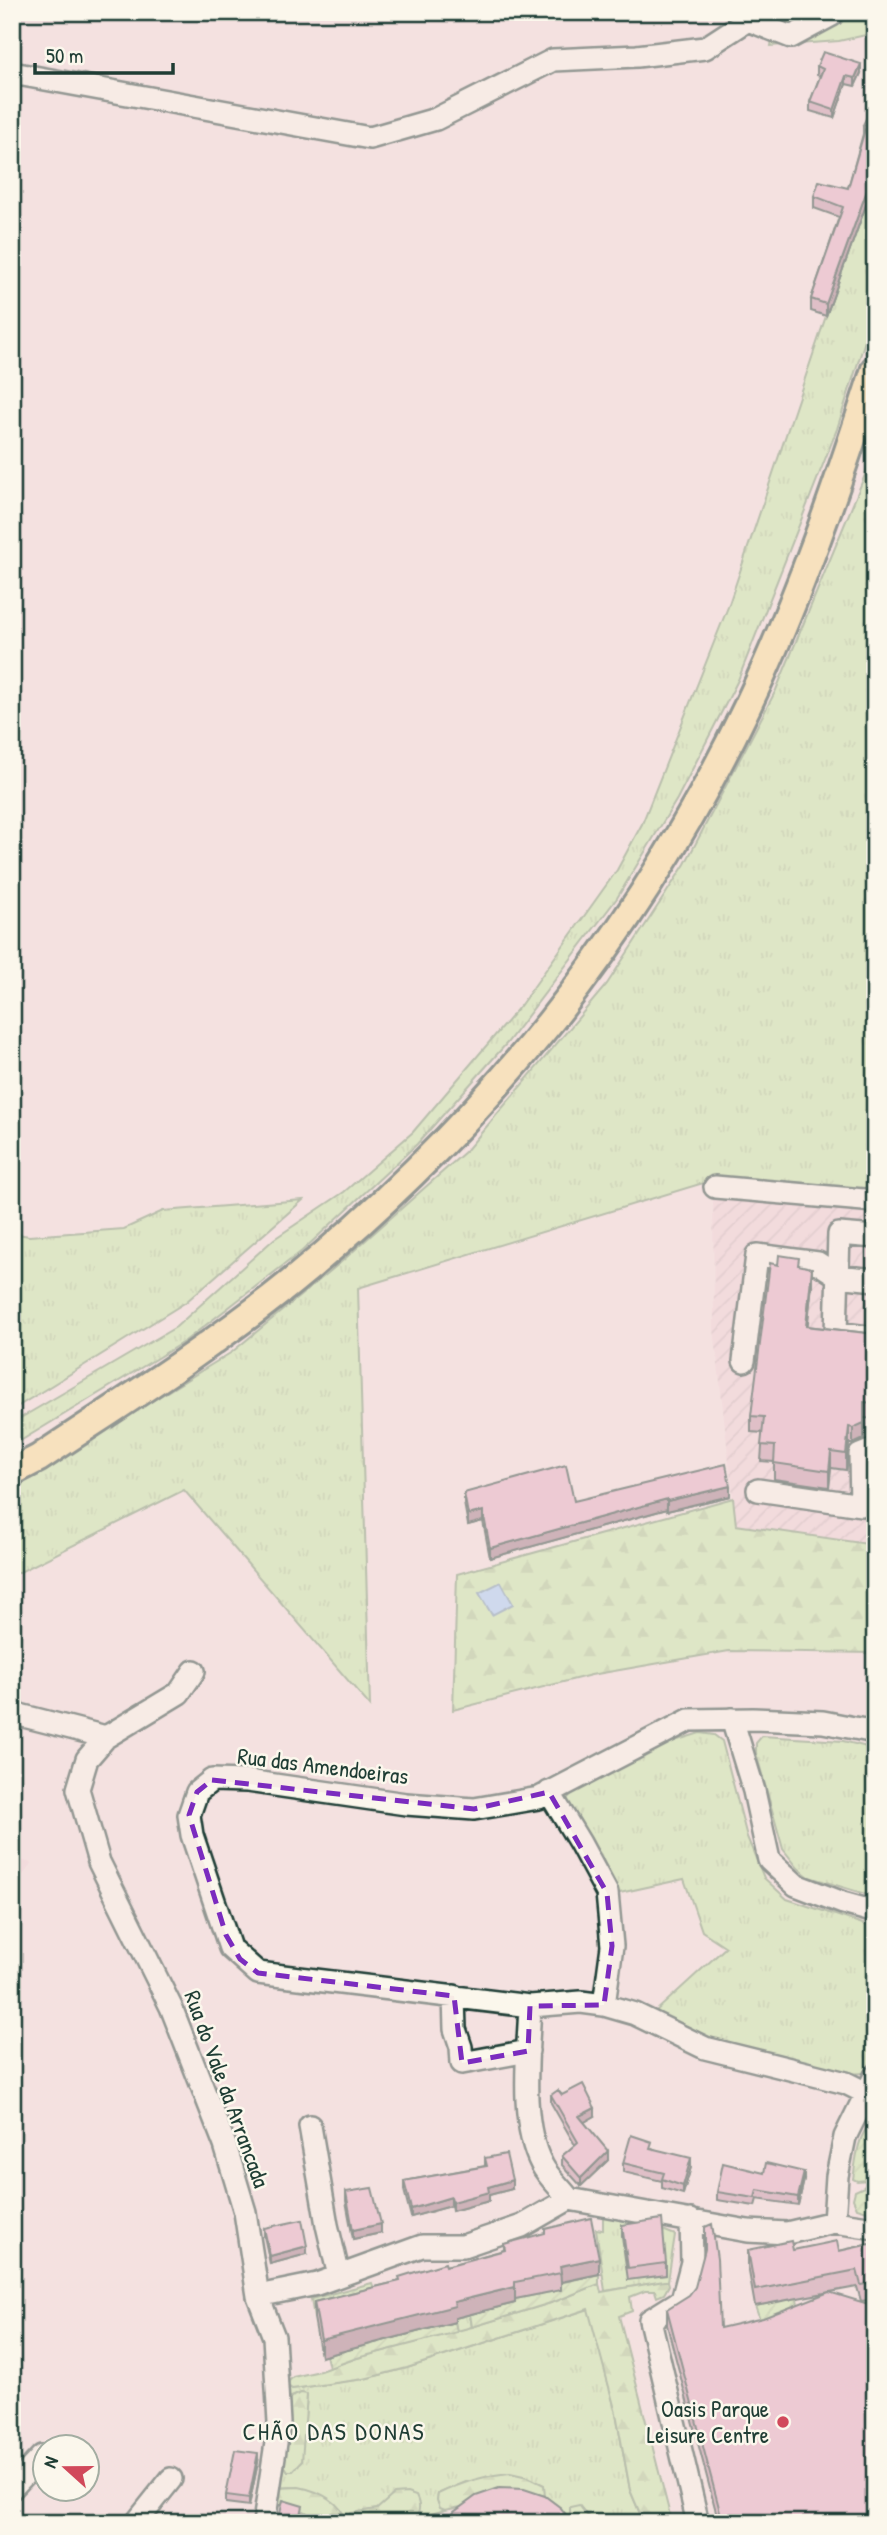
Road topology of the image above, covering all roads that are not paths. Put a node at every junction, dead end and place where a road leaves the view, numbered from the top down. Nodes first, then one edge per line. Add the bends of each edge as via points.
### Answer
1 (834, 12) edge
2 (750, 16) edge
3 (12, 73) edge
4 (875, 369) edge
5 (715, 1187) dead end
6 (875, 1201) edge
7 (875, 1237) edge
8 (838, 1276) junction
9 (875, 1280) edge
10 (875, 1338) edge
11 (744, 1361) dead end
12 (875, 1449) edge
13 (38, 1453) junction
14 (12, 1462) edge
15 (12, 1473) edge
16 (758, 1490) dead end
17 (868, 1506) edge
18 (194, 1671) dead end
19 (12, 1713) edge
20 (732, 1719) junction
21 (875, 1732) edge
22 (106, 1737) junction
23 (549, 1792) junction
24 (875, 1912) edge
25 (454, 1996) junction
26 (604, 2005) junction
27 (530, 2006) junction
28 (528, 2051) junction
29 (872, 2087) edge
30 (310, 2126) dead end
31 (569, 2199) junction
32 (691, 2220) junction
33 (834, 2222) junction
34 (875, 2228) edge
35 (339, 2276) junction
36 (258, 2296) junction
37 (32, 2467) edge
38 (171, 2479) dead end
39 (12, 2488) edge
40 (136, 2523) edge
41 (264, 2523) edge
42 (698, 2523) edge

1 - 2 street via 791,37
2 - 3 street via 705,48 553,60 436,119 370,138
4 - 13 main road via 820,532 746,708 644,892 532,1047 381,1206 288,1285 197,1353
5 - 6 street
7 - 8 street via 839,1234
8 - 9 street
8 - 10 street via 836,1333
8 - 11 street via 818,1263 757,1255
12 - 17 street via 860,1455
13 - 14 main road
13 - 15 main road
16 - 17 street
18 - 22 street, Rua do Vale da Arrancada via 179,1693
19 - 22 street
20 - 21 street, Rua das Amendoeiras via 823,1722
20 - 23 street, Rua das Amendoeiras via 689,1720
20 - 24 street via 769,1860 796,1885
22 - 36 street, Rua do Vale da Arrancada via 87,1759 78,1789 99,1862 171,2007 225,2145 245,2211
23 - 25 street, Rua das Amendoeiras via 539,1798 474,1809 247,1781 212,1780 197,1792 189,1815 192,1835 230,1948 258,1973
23 - 26 street via 607,1893 612,1946
25 - 27 street, Rua das Amendoeiras
25 - 28 street via 462,2063
26 - 27 street, Rua das Amendoeiras
26 - 29 street, Rua das Amendoeiras via 635,2014 705,2048
27 - 28 street
28 - 31 street via 528,2119 542,2165
29 - 33 street via 845,2137
30 - 35 street
31 - 32 street
31 - 35 street via 522,2227 463,2246 422,2246
32 - 33 street via 788,2233
32 - 42 street via 692,2262 682,2300 650,2320
33 - 34 street
35 - 36 street
36 - 41 street, Rua do Vale da Arrancada via 274,2337 279,2423
37 - 39 street
38 - 40 street

